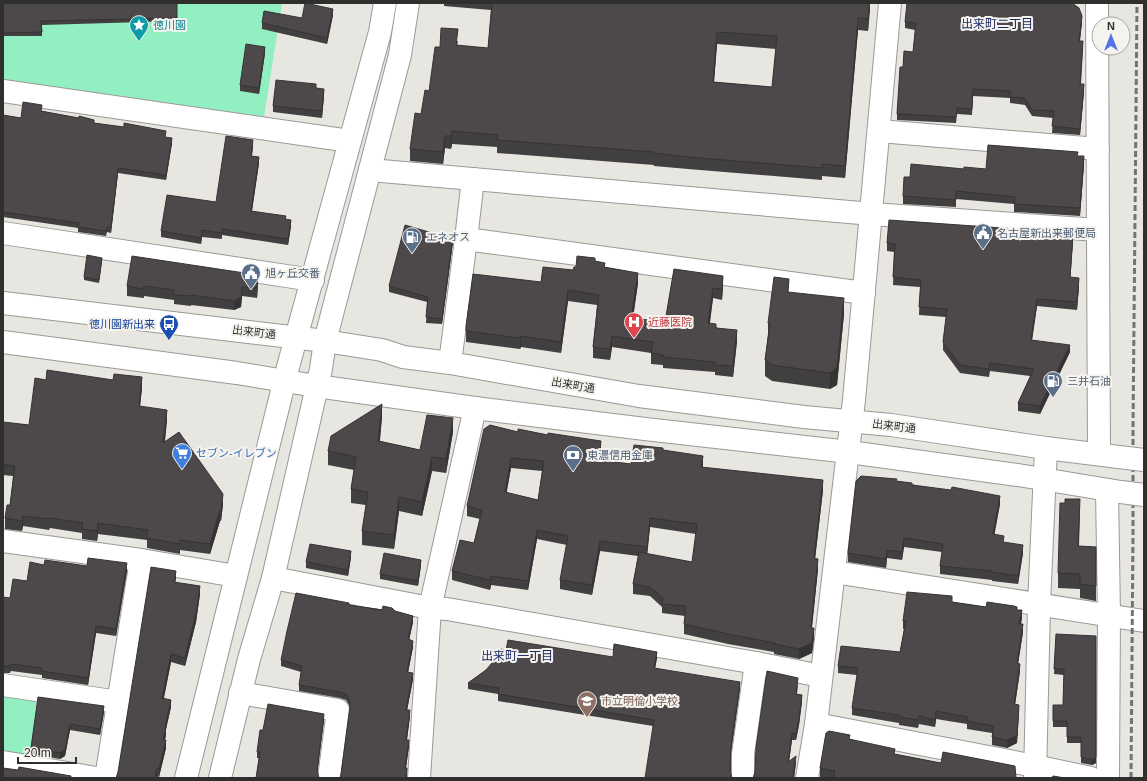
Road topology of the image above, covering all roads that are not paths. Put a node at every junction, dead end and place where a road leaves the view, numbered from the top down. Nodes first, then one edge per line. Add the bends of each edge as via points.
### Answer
1 (385, 3) edge
2 (408, 3) edge
3 (890, 3) edge
4 (1097, 3) edge
5 (3, 91) edge
6 (879, 131) junction
7 (350, 141) junction
8 (1098, 149) junction
9 (370, 170) junction
10 (473, 179) junction
11 (872, 214) junction
12 (1098, 230) junction
13 (3, 233) edge
14 (466, 239) junction
15 (313, 280) junction
16 (864, 293) junction
17 (3, 303) edge
18 (296, 338) junction
19 (325, 341) junction
20 (3, 342) edge
21 (450, 363) junction
22 (285, 381) junction
23 (316, 386) junction
24 (475, 408) junction
25 (852, 422) junction
26 (1046, 448) junction
27 (849, 452) junction
28 (1109, 455) junction
29 (1144, 460) edge
30 (1044, 479) junction
31 (1114, 491) junction
32 (1144, 495) edge
33 (3, 541) edge
34 (141, 560) junction
35 (834, 572) junction
36 (236, 576) junction
37 (273, 578) junction
38 (1039, 605) junction
39 (430, 608) junction
40 (1109, 616) junction
41 (1144, 621) edge
42 (756, 663) junction
43 (821, 676) junction
44 (3, 685) edge
45 (240, 693) junction
46 (119, 702) junction
47 (816, 724) junction
48 (3, 762) edge
49 (1035, 772) edge
50 (96, 778) edge
51 (106, 778) edge
52 (186, 778) edge
53 (220, 778) edge
54 (329, 778) edge
55 (419, 778) edge
56 (743, 778) edge
57 (807, 778) edge
58 (1091, 778) edge
59 (1108, 778) edge

1 - 7 street via 380,32
2 - 9 street via 400,55
3 - 6 street
4 - 8 street
5 - 7 street
6 - 8 street
6 - 11 street
7 - 15 street
8 - 12 street
9 - 10 street
9 - 19 street
10 - 11 street
10 - 14 street
11 - 12 street
11 - 16 street
12 - 28 street
13 - 15 street
14 - 16 street
14 - 21 street
15 - 18 street
16 - 25 street
17 - 18 street, 出来町通
18 - 19 street, 出来町通
18 - 22 street
19 - 21 street, 出来町通 via 382,350 402,357
19 - 23 street
20 - 22 street
21 - 25 street, 出来町通 via 639,396
22 - 23 street
22 - 36 street
23 - 24 street
23 - 37 street
24 - 27 street
24 - 39 street
25 - 26 street, 出来町通 via 891,425
25 - 27 street
26 - 28 street, 出来町通
26 - 30 street
27 - 30 street
27 - 35 street
28 - 29 street, 出来町通, bridge
30 - 31 street
30 - 38 street
31 - 32 street, bridge
31 - 40 street
33 - 34 street
34 - 36 street
34 - 46 street
35 - 38 street
35 - 43 street
36 - 52 street
37 - 39 street
37 - 45 street
38 - 40 street
38 - 49 street
39 - 42 street via 455,610
39 - 55 street
40 - 41 street
40 - 59 street
42 - 43 street
42 - 56 street via 743,754
43 - 47 street
44 - 46 street
45 - 53 street
45 - 54 street via 338,710
46 - 51 street
47 - 49 street
47 - 57 street
48 - 50 street
49 - 58 street

